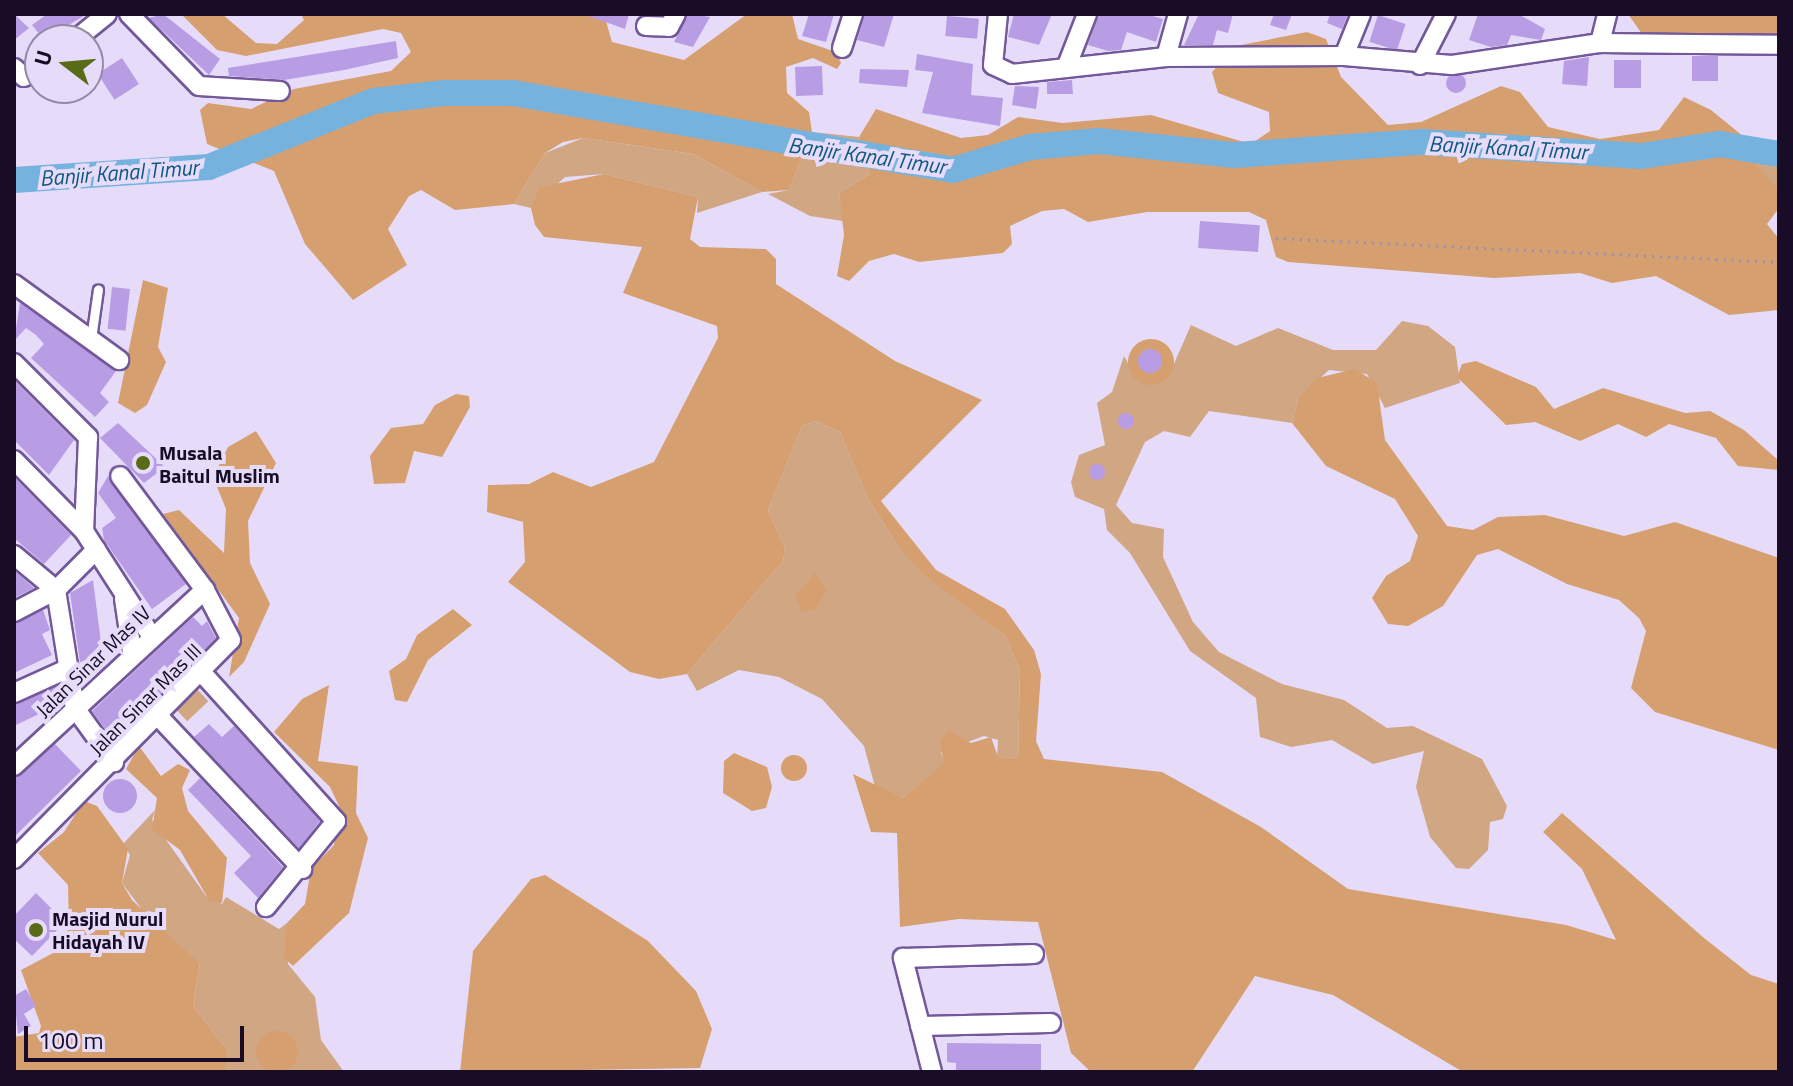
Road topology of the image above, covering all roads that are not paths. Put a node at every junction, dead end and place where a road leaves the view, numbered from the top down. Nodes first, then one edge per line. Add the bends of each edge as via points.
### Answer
1 (129, 14) edge
2 (676, 14) edge
3 (853, 14) edge
4 (998, 14) edge
5 (1087, 14) edge
6 (1178, 14) edge
7 (1361, 14) edge
8 (1446, 14) edge
9 (1607, 14) edge
10 (646, 26) dead end
11 (1600, 43) junction
12 (1779, 45) edge
13 (842, 48) dead end
14 (1344, 56) junction
15 (1166, 57) junction
16 (1420, 65) junction
17 (1066, 68) junction
18 (280, 91) dead end
19 (14, 284) edge
20 (98, 289) dead end
21 (91, 339) junction
22 (119, 360) dead end
23 (14, 363) edge
24 (14, 460) edge
25 (120, 476) dead end
26 (84, 531) junction
27 (96, 550) junction
28 (14, 555) edge
29 (56, 590) junction
30 (205, 590) junction
31 (123, 592) junction
32 (14, 612) edge
33 (150, 634) junction
34 (132, 652) junction
35 (69, 668) junction
36 (204, 675) junction
37 (14, 693) edge
38 (75, 708) junction
39 (159, 717) junction
40 (114, 762) junction
41 (14, 766) edge
42 (14, 859) edge
43 (302, 869) junction
44 (266, 907) dead end
45 (1034, 954) dead end
46 (1051, 1023) dead end
47 (920, 1026) junction
48 (932, 1072) edge

1 - 18 street via 199,86
2 - 10 street via 669,27
3 - 13 street
4 - 17 street via 992,60 1012,74
5 - 17 street
6 - 15 street
7 - 14 street
8 - 16 street
9 - 11 street
11 - 12 street
11 - 16 street
14 - 15 street
14 - 16 street
15 - 17 street
19 - 21 street
20 - 21 lane
21 - 22 street
23 - 26 street via 88,437
24 - 26 street
25 - 30 street, Jalan Sinar Mas III
26 - 27 street
27 - 29 street
27 - 31 street
28 - 29 street
29 - 32 street
29 - 35 street
30 - 33 street, Jalan Sinar Mas IV
30 - 36 street, Jalan Sinar Mas III via 231,635
31 - 33 street
31 - 34 street
33 - 34 street, Jalan Sinar Mas IV
34 - 38 street, Jalan Sinar Mas IV
35 - 37 street
35 - 38 street
36 - 39 street, Jalan Sinar Mas III
36 - 43 street via 336,821
38 - 40 street
38 - 41 street, Jalan Sinar Mas IV
39 - 40 street, Jalan Sinar Mas III
39 - 43 street
40 - 42 street, Jalan Sinar Mas III
43 - 44 street
45 - 47 street via 906,956
46 - 47 street
47 - 48 street

